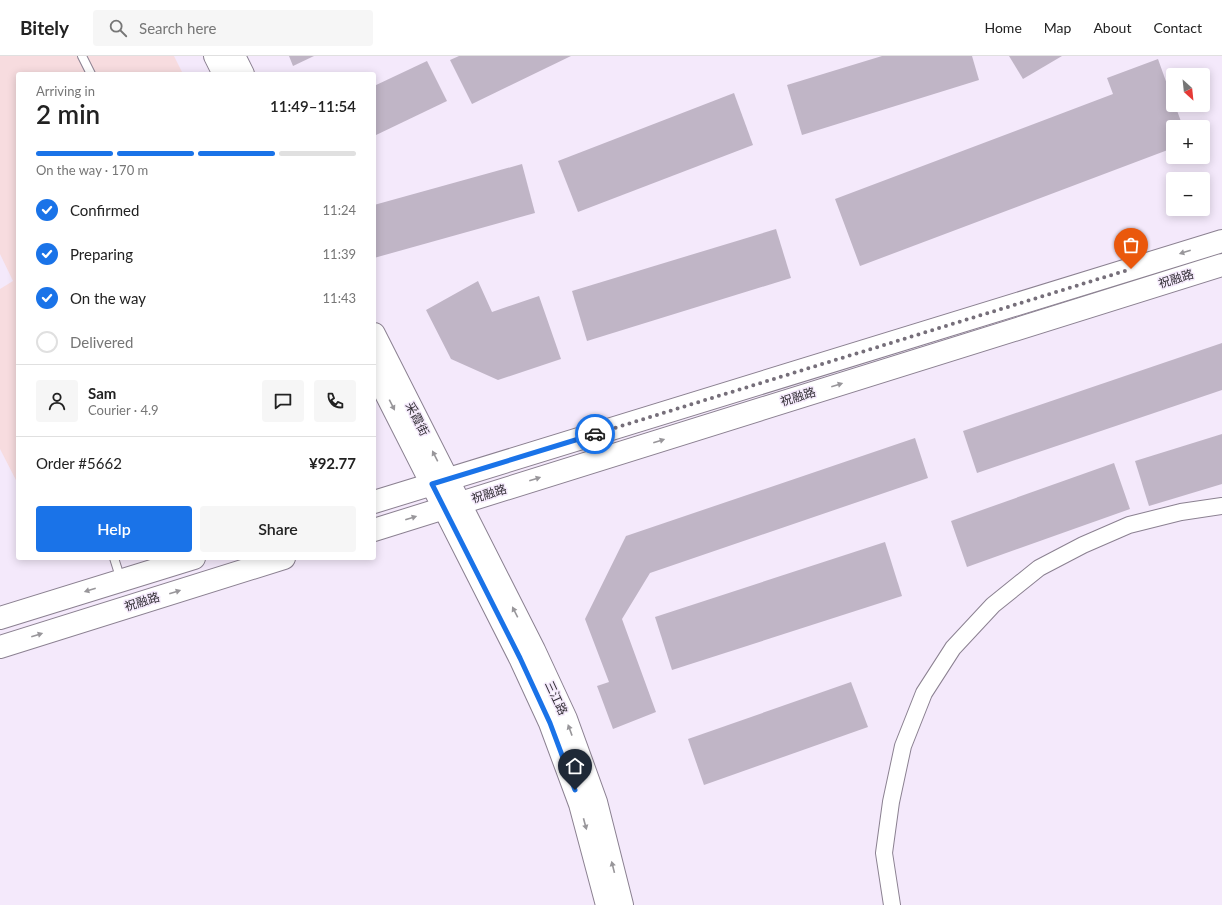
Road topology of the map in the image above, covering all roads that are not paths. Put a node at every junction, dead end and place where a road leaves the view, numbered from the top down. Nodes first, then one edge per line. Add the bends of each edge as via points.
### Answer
1 (82, 56) edge
2 (215, 56) edge
3 (234, 56) edge
4 (90, 72) edge
5 (223, 72) edge
6 (242, 72) edge
7 (1222, 241) edge
8 (1222, 265) edge
9 (376, 338) edge
10 (376, 373) edge
11 (440, 482) junction
12 (376, 501) edge
13 (451, 506) junction
14 (1222, 506) edge
15 (376, 529) edge
16 (115, 560) edge
17 (188, 560) edge
18 (278, 560) edge
19 (121, 581) junction
20 (0, 618) edge
21 (0, 647) edge
22 (607, 905) edge
23 (622, 905) edge
24 (892, 905) edge

1 - 4 lane
2 - 5 main road
3 - 6 main road
7 -> 11 main road, 祝融路
13 -> 8 main road, 祝融路
11 -> 9 main road, 采霞街
10 -> 11 main road, 采霞街
11 - 12 main road, 祝融路
11 - 13 main road, 采霞街
15 -> 13 main road, 祝融路
13 -> 22 main road, 三江路 via 550,723 580,804
23 -> 13 main road, 三江路 via 596,802 566,719 534,650
14 - 24 street via 1181,512 1129,525 1039,568 993,605 953,648 924,693 904,746 891,802 884,853
16 - 19 lane
17 - 19 main road
21 -> 18 main road, 祝融路
19 -> 20 main road

